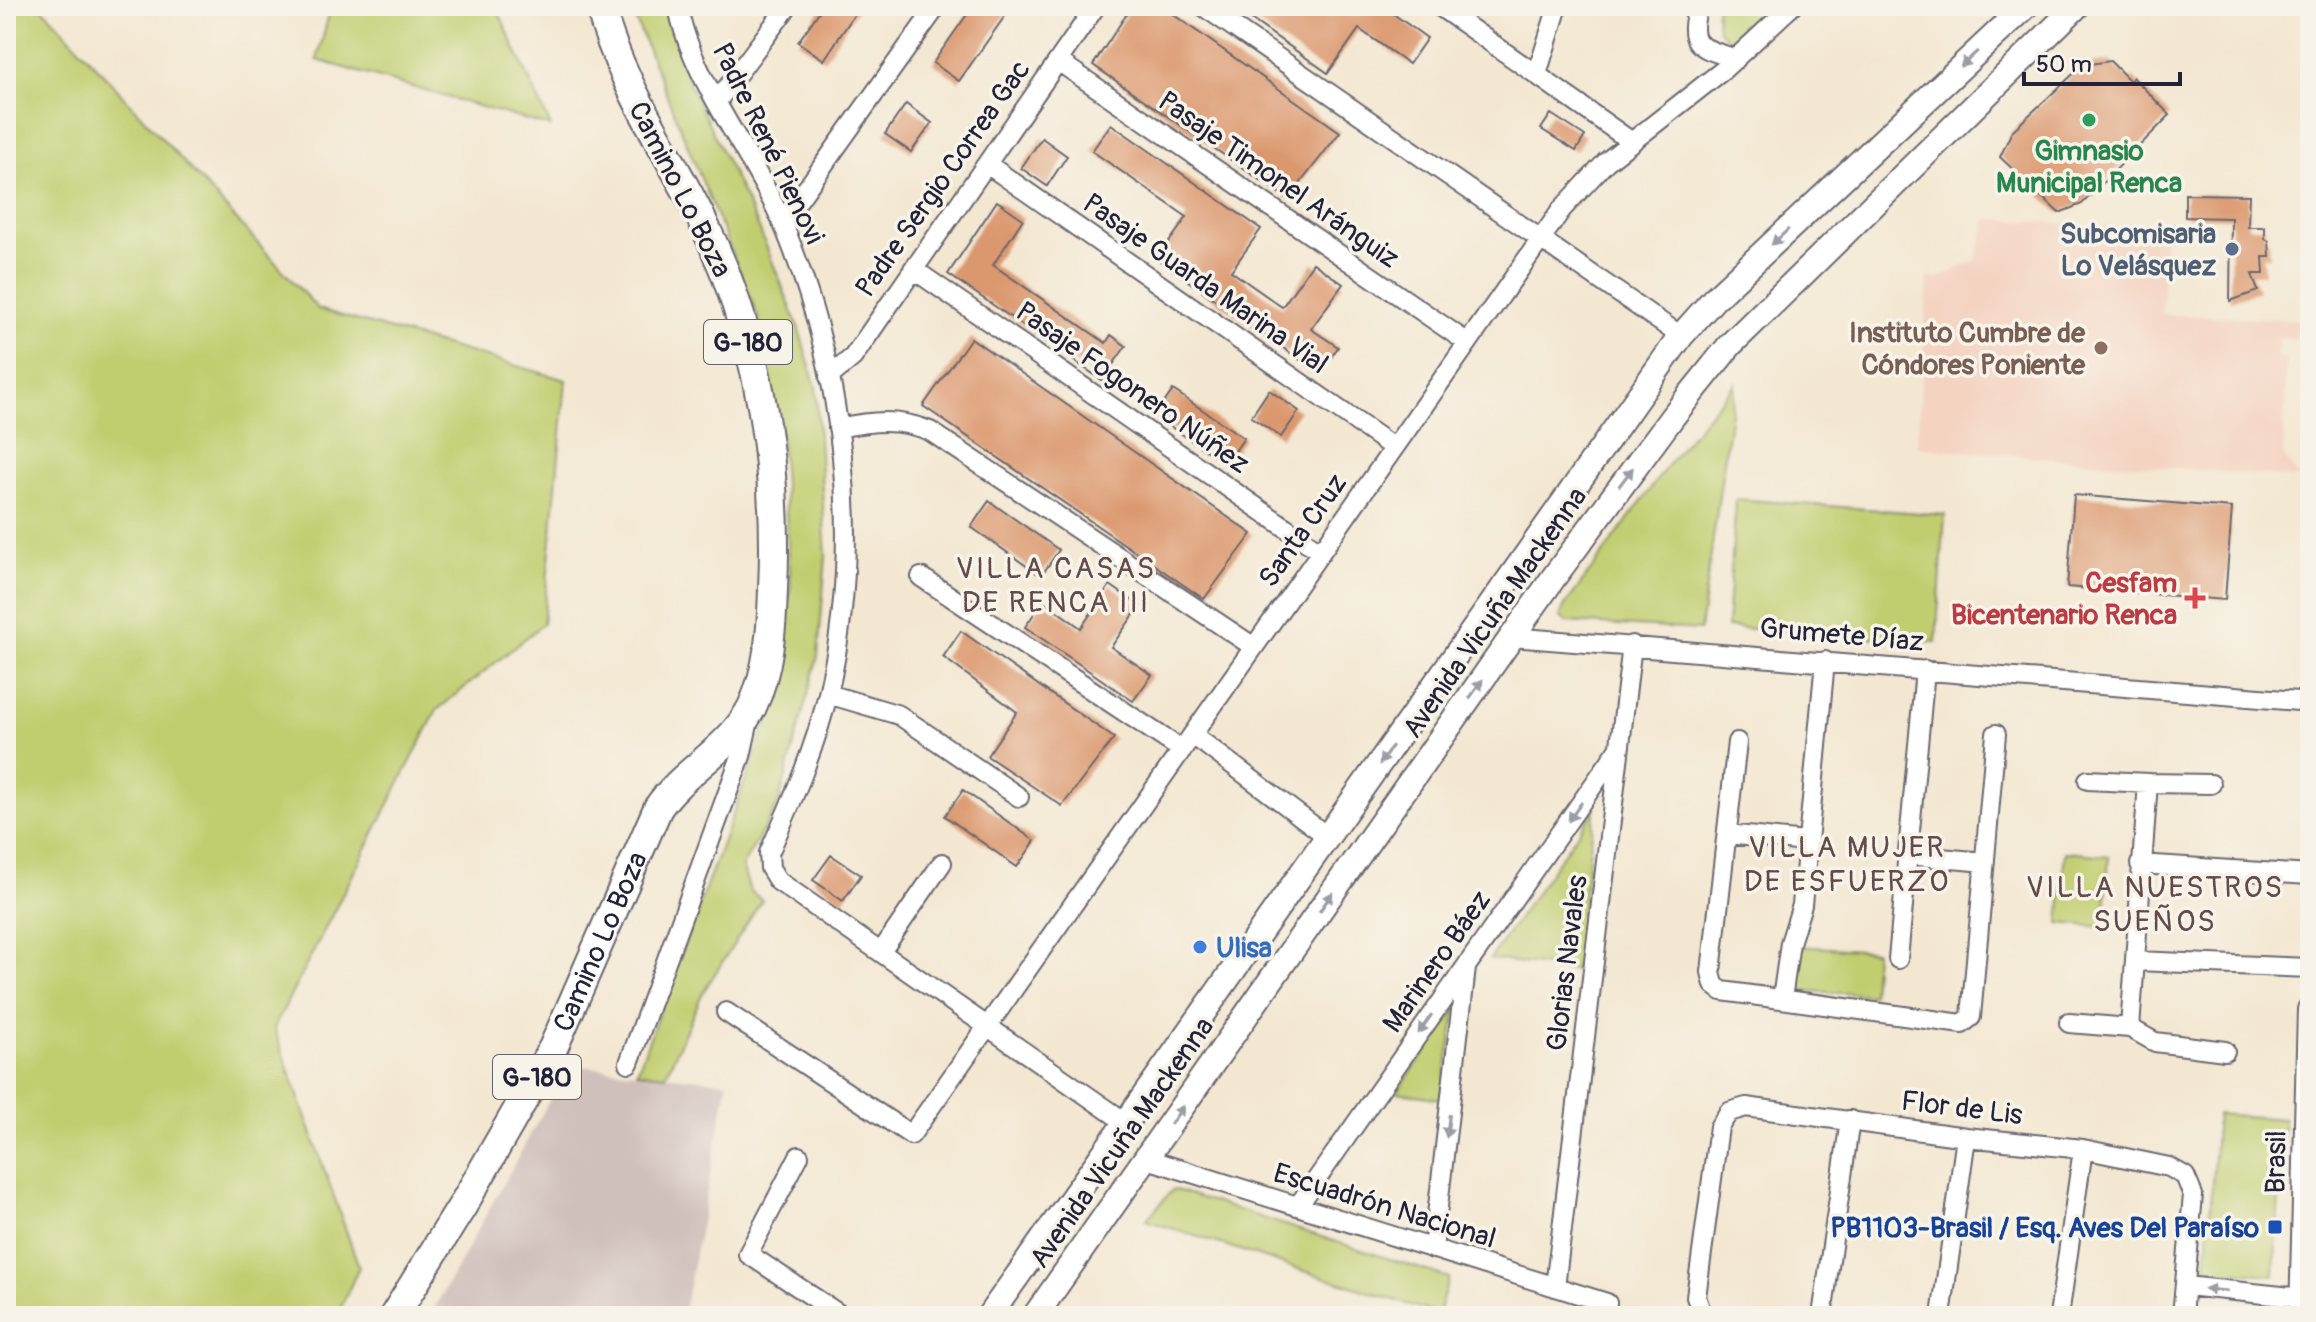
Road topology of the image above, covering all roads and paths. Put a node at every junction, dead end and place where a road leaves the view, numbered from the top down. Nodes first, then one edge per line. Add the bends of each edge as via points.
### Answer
1 (600, 6) edge
2 (678, 6) edge
3 (788, 6) edge
4 (937, 6) edge
5 (1096, 6) edge
6 (1203, 6) edge
7 (1439, 6) edge
8 (1558, 6) edge
9 (1698, 6) edge
10 (1792, 6) edge
11 (2026, 6) edge
12 (2076, 6) edge
13 (1736, 59) junction
14 (1058, 61) junction
15 (1537, 74) junction
16 (718, 100) junction
17 (1632, 142) junction
18 (987, 164) junction
19 (782, 223) junction
20 (1541, 238) junction
21 (913, 269) junction
22 (1681, 336) junction
23 (1468, 343) junction
24 (829, 377) junction
25 (838, 428) junction
26 (1394, 448) junction
27 (1321, 552) junction
28 (921, 577) dead end
29 (1512, 637) junction
30 (1632, 645) junction
31 (1254, 647) junction
32 (1825, 661) junction
33 (1925, 670) junction
34 (828, 694) junction
35 (2310, 702) edge
36 (752, 706) junction
37 (1996, 734) dead end
38 (1187, 742) junction
39 (1737, 742) dead end
40 (1620, 748) junction
41 (2088, 780) dead end
42 (2148, 783) junction
43 (2211, 784) dead end
44 (1019, 797) dead end
45 (1727, 834) junction
46 (1328, 837) junction
47 (1806, 842) junction
48 (1907, 855) junction
49 (1985, 862) junction
50 (942, 863) dead end
51 (2140, 864) junction
52 (2310, 875) edge
53 (881, 952) junction
54 (1898, 959) dead end
55 (2136, 961) junction
56 (1467, 966) junction
57 (2310, 968) edge
58 (1223, 988) junction
59 (1782, 999) junction
60 (1251, 1009) junction
61 (2310, 1010) edge
62 (726, 1012) dead end
63 (2069, 1023) dead end
64 (987, 1026) junction
65 (2130, 1028) junction
66 (2225, 1051) dead end
67 (629, 1063) dead end
68 (1850, 1120) junction
69 (1125, 1122) junction
70 (1966, 1137) junction
71 (2083, 1149) junction
72 (2308, 1149) edge
73 (799, 1156) dead end
74 (1147, 1159) junction
75 (1298, 1206) junction
76 (1063, 1210) junction
77 (1094, 1231) junction
78 (1433, 1249) junction
79 (2186, 1286) junction
80 (1555, 1287) junction
81 (1607, 1303) dead end
82 (2302, 1307) edge
83 (1701, 1315) edge
84 (394, 1316) edge
85 (842, 1316) edge
86 (989, 1316) edge
87 (1035, 1316) edge
88 (1822, 1316) edge
89 (1941, 1316) edge
90 (2059, 1316) edge
91 (2182, 1316) edge

1 - 36 main road, Camino Lo Boza / G-180 via 634,95 718,255 757,376 771,460 775,539 770,634
2 - 16 street, Padre René Pienovi
3 - 16 street
4 - 19 street
5 - 14 street, Padre Sergio Correa Gac
6 - 20 street
7 - 15 street
8 - 15 street
9 - 13 street via 1693,38 1704,48
10 - 13 street, Santa Cruz
11 -> 22 street, Avenida Vicuña Mackenna
29 -> 12 street, Avenida Vicuña Mackenna via 1730,345
13 - 17 street, Santa Cruz
14 - 18 street, Padre Sergio Correa Gac
14 - 23 street, Pasaje Timonel Aránguiz
15 - 17 street
16 - 19 street, Padre René Pienovi
17 - 20 street, Santa Cruz via 1583,185
18 - 21 street, Padre Sergio Correa Gac
18 - 26 street, Pasaje Guarda Marina Vial
19 - 24 street, Padre René Pienovi via 810,300
20 - 22 street
20 - 23 street, Santa Cruz
21 - 24 street, Padre Sergio Correa Gac via 853,357
21 - 27 street, Pasaje Fogonero Núñez
22 -> 46 street, Avenida Vicuña Mackenna
23 - 26 street, Santa Cruz
24 - 25 street, Padre René Pienovi
25 - 31 street via 877,420 930,431
25 - 34 street, Padre René Pienovi via 845,566
26 - 27 street, Santa Cruz
27 - 31 street, Santa Cruz
28 - 38 street
29 - 30 street, Grumete Díaz
60 -> 29 street, Avenida Vicuña Mackenna
30 - 32 street, Grumete Díaz
30 - 40 street, Glorias Navales
31 - 38 street, Santa Cruz
32 - 33 street, Grumete Díaz
32 - 47 street
33 - 35 street, Grumete Díaz
33 - 48 street
34 - 44 street via 899,715
34 - 53 street, Padre René Pienovi via 768,861 778,881
36 - 67 street, Camino Lo Boza via 741,756
36 - 84 main road, Camino Lo Boza / G-180 via 731,738 677,783 658,808 553,1048
37 - 49 street
38 - 46 street
38 - 64 street, Santa Cruz
39 - 45 street
40 -> 56 street, Marinero Báez
40 - 80 street, Glorias Navales
41 - 42 street
42 - 43 street
42 - 51 street
45 - 47 street
45 - 59 street via 1711,979 1722,991
46 - 58 street, Avenida Vicuña Mackenna
47 - 59 street via 1802,905
48 - 49 street
48 - 54 street
49 - 59 street via 1971,1017 1966,1023
50 - 53 street
51 - 52 street
51 - 55 street
53 - 64 street, Padre René Pienovi
55 - 57 street
55 - 65 street
56 -> 75 street, Marinero Báez
56 -> 78 street
58 - 60 street
58 - 69 street, Avenida Vicuña Mackenna
74 -> 60 street, Avenida Vicuña Mackenna
61 - 72 street, Brasil
62 - 64 street, Santa Cruz via 911,1135
63 - 65 street
64 - 69 street, Padre René Pienovi
65 - 66 street via 2155,1042
68 - 70 street, Flor de Lis
68 - 83 street, Flor de Lis via 1746,1107 1729,1112 1719,1127 1696,1297
68 - 88 street
69 - 76 street, Avenida Vicuña Mackenna
70 - 71 street, Flor de Lis
70 - 89 street
71 - 79 street, Flor de Lis via 2169,1167 2185,1176 2193,1195
71 - 90 street
72 - 82 street, Brasil
73 - 85 street via 748,1254
74 - 75 street, Escuadrón Nacional
74 - 77 street, Avenida Vicuña Mackenna
75 - 78 street, Escuadrón Nacional
76 - 77 street
76 - 86 street, Avenida Vicuña Mackenna
77 - 87 street, Avenida Vicuña Mackenna
78 - 80 street, Escuadrón Nacional
82 -> 79 street
79 - 91 street
80 - 81 street, Escuadrón Nacional

